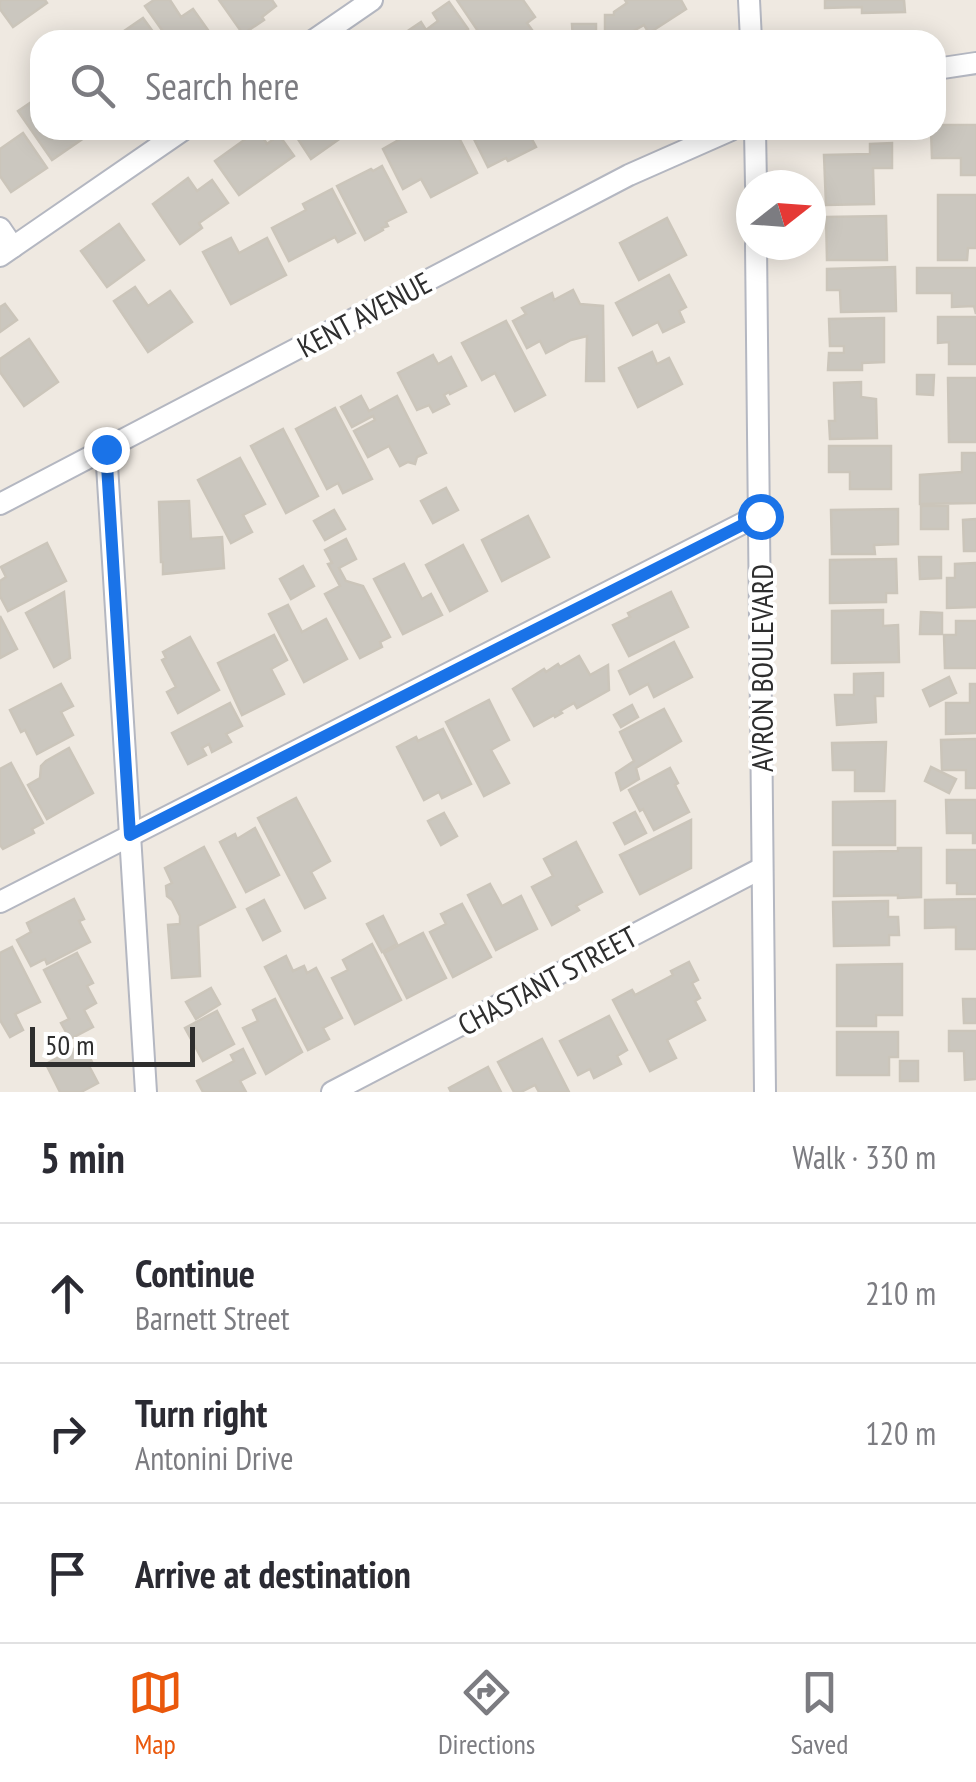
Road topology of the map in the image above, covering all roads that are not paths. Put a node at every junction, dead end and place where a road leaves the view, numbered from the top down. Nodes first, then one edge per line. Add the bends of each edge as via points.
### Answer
1 (372, 0) edge
2 (749, 0) edge
3 (328, 30) edge
4 (750, 30) edge
5 (976, 64) edge
6 (946, 68) edge
7 (169, 140) edge
8 (708, 140) edge
9 (755, 140) edge
10 (756, 170) edge
11 (0, 228) edge
12 (7, 252) edge
13 (756, 260) edge
14 (106, 449) junction
15 (0, 504) edge
16 (760, 516) junction
17 (130, 835) junction
18 (762, 868) junction
19 (0, 902) edge
20 (146, 1092) edge
21 (332, 1092) edge
22 (765, 1092) edge

1 - 3 street
2 - 4 street
5 - 6 street
7 - 12 street
8 - 14 street, KENT AVENUE
9 - 10 street
11 - 12 street
13 - 16 street, AVRON BOULEVARD
14 - 15 street, KENT AVENUE
14 - 17 street
16 - 17 street
16 - 18 street, AVRON BOULEVARD
17 - 19 street
17 - 20 street
18 - 21 street, CHASTANT STREET
18 - 22 street, AVRON BOULEVARD

